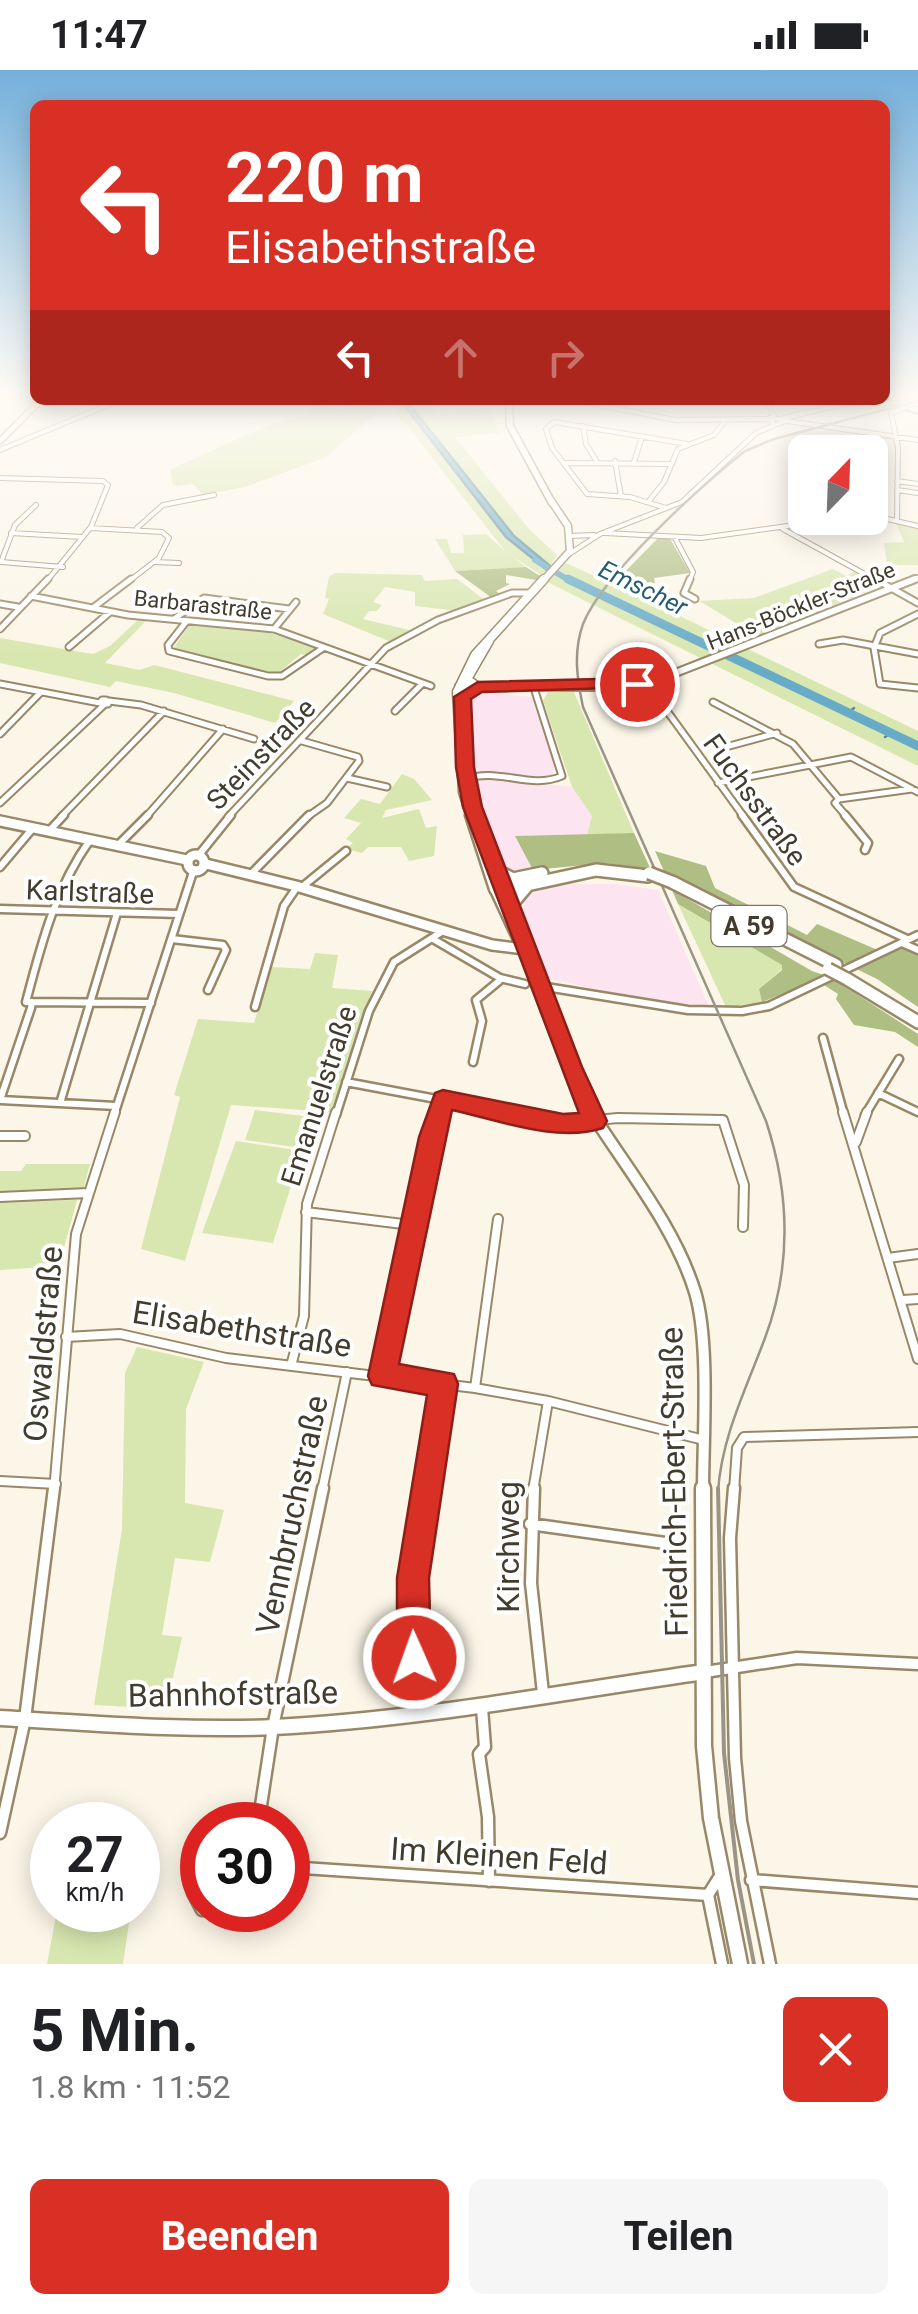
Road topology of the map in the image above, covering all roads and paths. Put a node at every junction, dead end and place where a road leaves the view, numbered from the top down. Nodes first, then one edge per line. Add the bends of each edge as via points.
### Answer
1 (104, 482) edge
2 (541, 482) edge
3 (579, 482) edge
4 (619, 482) edge
5 (664, 482) edge
6 (704, 482) edge
7 (897, 482) edge
8 (896, 490) junction
9 (918, 493) edge
10 (214, 494) dead end
11 (621, 496) junction
12 (649, 501) junction
13 (36, 505) dead end
14 (666, 508) junction
15 (888, 519) edge
16 (897, 521) junction
17 (918, 526) edge
18 (788, 527) edge
19 (90, 528) junction
20 (781, 528) junction
21 (136, 529) junction
22 (11, 533) junction
23 (602, 533) junction
24 (570, 537) junction
25 (83, 538) junction
26 (593, 538) junction
27 (675, 538) junction
28 (4, 544) edge
29 (568, 554) junction
30 (0, 562) edge
31 (154, 562) junction
32 (179, 563) dead end
33 (557, 566) junction
34 (62, 567) junction
35 (918, 578) edge
36 (893, 589) junction
37 (530, 592) junction
38 (30, 596) junction
39 (695, 599) dead end
40 (296, 602) dead end
41 (918, 603) edge
42 (0, 604) edge
43 (20, 607) junction
44 (94, 608) junction
45 (290, 609) junction
46 (110, 612) junction
47 (918, 614) edge
48 (174, 619) junction
49 (187, 620) junction
50 (0, 629) edge
51 (274, 630) junction
52 (819, 644) dead end
53 (69, 646) dead end
54 (324, 648) junction
55 (874, 648) junction
56 (918, 654) edge
57 (368, 664) junction
58 (646, 682) junction
59 (462, 683) junction
60 (0, 684) edge
61 (422, 684) junction
62 (430, 686) dead end
63 (478, 687) junction
64 (534, 688) junction
65 (918, 688) edge
66 (40, 692) junction
67 (462, 697) junction
68 (712, 702) dead end
69 (104, 703) junction
70 (164, 711) junction
71 (395, 711) dead end
72 (223, 729) junction
73 (776, 733) junction
74 (0, 734) edge
75 (254, 739) dead end
76 (302, 741) junction
77 (722, 748) dead end
78 (812, 765) junction
79 (464, 773) junction
80 (347, 778) junction
81 (718, 783) junction
82 (387, 788) dead end
83 (915, 790) edge
84 (838, 799) junction
85 (0, 802) edge
86 (0, 821) edge
87 (33, 828) junction
88 (48, 832) junction
89 (90, 840) junction
90 (118, 846) junction
91 (346, 850) dead end
92 (865, 850) dead end
93 (198, 856) junction
94 (187, 860) junction
95 (206, 864) junction
96 (0, 867) edge
97 (194, 869) junction
98 (649, 874) junction
99 (250, 875) junction
100 (499, 884) junction
101 (527, 886) junction
102 (299, 887) junction
103 (510, 906) junction
104 (0, 909) edge
105 (54, 912) junction
106 (117, 913) junction
107 (179, 914) junction
108 (443, 930) junction
109 (918, 934) edge
110 (172, 939) junction
111 (432, 939) junction
112 (904, 941) junction
113 (524, 949) junction
114 (918, 950) edge
115 (856, 970) junction
116 (499, 981) junction
117 (525, 984) dead end
118 (540, 986) junction
119 (208, 990) dead end
120 (32, 1002) junction
121 (92, 1002) junction
122 (151, 1003) junction
123 (254, 1007) dead end
124 (918, 1013) edge
125 (918, 1022) edge
126 (823, 1038) dead end
127 (900, 1059) dead end
128 (473, 1062) dead end
129 (346, 1082) junction
130 (878, 1092) junction
131 (443, 1099) junction
132 (0, 1100) edge
133 (61, 1100) junction
134 (116, 1106) junction
135 (918, 1112) edge
136 (595, 1121) junction
137 (0, 1136) edge
138 (25, 1136) dead end
139 (856, 1144) junction
140 (88, 1193) junction
141 (0, 1196) edge
142 (306, 1212) junction
143 (498, 1219) dead end
144 (412, 1225) junction
145 (744, 1226) dead end
146 (918, 1254) edge
147 (888, 1258) junction
148 (918, 1299) edge
149 (903, 1300) junction
150 (66, 1336) junction
151 (916, 1343) edge
152 (918, 1359) edge
153 (291, 1366) junction
154 (347, 1372) junction
155 (382, 1376) junction
156 (444, 1384) junction
157 (475, 1388) junction
158 (548, 1401) junction
159 (918, 1432) edge
160 (704, 1440) junction
161 (0, 1481) edge
162 (56, 1484) junction
163 (530, 1524) junction
164 (665, 1543) dead end
165 (918, 1664) edge
166 (733, 1667) junction
167 (704, 1672) junction
168 (542, 1693) junction
169 (481, 1702) junction
170 (419, 1712) junction
171 (0, 1718) edge
172 (25, 1719) junction
173 (273, 1727) junction
174 (262, 1802) edge
175 (0, 1832) edge
176 (310, 1869) edge
177 (720, 1876) junction
178 (752, 1880) junction
179 (489, 1881) junction
180 (918, 1892) edge
181 (708, 1895) junction
182 (722, 1964) edge
183 (740, 1964) edge
184 (770, 1964) edge

1 - 19 street via 102,510
2 - 24 main road
3 - 11 street via 587,494
4 - 11 street
5 - 12 street
6 - 14 street
7 - 8 street
8 - 9 street
8 - 16 street
10 - 21 street via 163,504
11 - 12 street
12 - 14 street
13 - 22 street
14 - 23 street
15 - 16 street
16 - 17 street
18 - 20 street
19 - 21 street
19 - 25 street
20 - 27 street
20 - 36 street
21 - 31 street via 169,536
22 - 25 street
22 - 28 street
23 - 24 street
23 - 26 street
23 - 27 street
24 - 26 street
24 - 29 main road
24 - 33 main road
25 - 34 street
26 - 29 street
27 - 39 street via 694,572 684,592
28 - 30 street
29 - 33 main road
30 - 34 street
31 - 32 street
31 - 44 street
33 - 37 main road
34 - 38 street
35 - 36 main road, Hans-Böckler-Straße
36 - 41 street
36 - 58 main road, Hans-Böckler-Straße
37 - 57 street, Steinstraße via 418,629
37 - 59 main road via 466,668
38 - 43 street
38 - 44 street, Barbarastraße
40 - 45 street
42 - 43 street
43 - 50 street
44 - 46 street, Barbarastraße
45 - 48 street via 204,598
45 - 51 street
46 - 48 street, Barbarastraße
46 - 53 street
47 - 55 street via 880,633
48 - 49 street, Barbarastraße
49 - 51 street, Barbarastraße
49 - 54 street via 169,651 268,676 282,676
51 - 54 street, Barbarastraße
52 - 55 street via 838,639
54 - 57 street, Barbarastraße
55 - 56 street
55 - 65 street via 880,684
57 - 61 street, Barbarastraße
57 - 76 street, Steinstraße
58 - 64 main road, Hans-Böckler-Straße
58 - 81 street, Fuchsstraße
59 - 63 main road
59 - 67 main road
59 - 79 main road
60 - 66 street
61 - 62 street, Barbarastraße
61 - 71 street
63 - 64 main road, Hans-Böckler-Straße
63 - 67 main road
64 - 79 street via 562,776 550,781
66 - 69 street
66 - 74 street
67 - 79 main road
68 - 73 street
69 - 70 street
69 - 85 street
70 - 72 street
70 - 88 street
72 - 75 street
72 - 90 street
73 - 77 street
73 - 78 street
76 - 80 street via 360,758
76 - 93 street, Steinstraße
78 - 81 street
78 - 83 street via 851,758
78 - 84 street
79 - 100 main road, Friedrich-Ebert-Straße
79 - 100 main road, Friedrich-Ebert-Straße via 469,816
80 - 82 street
80 - 99 street
81 - 112 street, Fuchsstraße via 800,892
83 - 84 street
84 - 92 street via 868,843
86 - 87 main road
87 - 88 main road
87 - 96 street
88 - 89 street
89 - 90 street
89 - 105 street via 69,868
90 - 94 street
91 - 102 street
93 - 94 main road
93 - 95 main road
94 - 97 main road
95 - 97 main road
95 - 99 main road
97 - 107 street, Oswaldstraße
98 - 100 highway, A 59 via 604,865
98 - 101 highway, A 59 via 590,870
98 - 115 highway, A 59, bridge via 832,967
99 - 102 main road
100 - 101 highway
100 - 103 main road, Friedrich-Ebert-Straße
100 - 113 main road, Friedrich-Ebert-Straße via 514,937
101 - 103 highway
102 - 108 main road
102 - 123 street via 284,906
103 - 113 main road, Friedrich-Ebert-Straße
104 - 105 street, Karlstraße
105 - 106 street, Karlstraße
105 - 120 street via 26,1002
106 - 107 street, Karlstraße
106 - 121 street
107 - 110 street, Oswaldstraße
108 - 111 street, Emanuelstraße
108 - 113 main road
109 - 112 street
110 - 119 street via 223,945
110 - 122 street, Oswaldstraße
111 - 116 street via 464,953
111 - 129 street, Emanuelstraße via 387,970
112 - 114 street, Fuchsstraße
112 - 115 street
113 - 118 main road, Friedrich-Ebert-Straße
115 - 118 street via 769,1006 736,1012
115 - 124 highway, A 59
115 - 125 highway, A 59
116 - 117 street
116 - 128 street via 476,1000 482,1021
118 - 136 main road, Friedrich-Ebert-Straße
120 - 121 street
120 - 132 street
121 - 122 street
121 - 133 street
122 - 134 street, Oswaldstraße
126 - 139 street
127 - 130 street
129 - 131 street
129 - 142 street, Emanuelstraße
130 - 135 street
130 - 139 street
131 - 136 street via 563,1124
131 - 144 street
132 - 133 street
133 - 134 street
134 - 140 street, Oswaldstraße
136 - 145 street via 722,1120 744,1185
136 - 160 main road, Friedrich-Ebert-Straße via 690,1273 701,1326
137 - 138 street
139 - 147 street
140 - 141 street
140 - 150 street, Oswaldstraße via 72,1260
142 - 144 street
142 - 153 street, Emanuelstraße via 304,1317
143 - 157 street
144 - 155 street
146 - 147 street
147 - 149 street
148 - 149 street
149 - 151 street
150 - 153 street, Elisabethstraße via 120,1334
150 - 162 street, Oswaldstraße
151 - 152 street
153 - 154 street, Elisabethstraße
154 - 155 street, Elisabethstraße
154 - 173 street, Vennbruchstraße
155 - 156 street, Elisabethstraße
156 - 157 street, Elisabethstraße
156 - 170 street via 413,1578
157 - 158 street, Elisabethstraße
158 - 160 street, Elisabethstraße
158 - 163 street, Kirchweg via 534,1458
159 - 166 street via 744,1437 737,1448 730,1538
160 - 167 street, Friedrich-Ebert-Straße
161 - 162 street
162 - 172 street, Oswaldstraße
163 - 164 street
163 - 168 street, Kirchweg via 530,1612
165 - 166 street via 797,1658
166 - 167 street
166 - 178 street via 735,1758
167 - 168 main road, Bahnhofstraße
167 - 177 main road, Friedrich-Ebert-Straße via 704,1746
168 - 169 main road, Bahnhofstraße
169 - 170 main road, Bahnhofstraße
169 - 179 street
170 - 173 main road, Bahnhofstraße
171 - 172 main road, Bahnhofstraße
172 - 173 main road, Bahnhofstraße
172 - 175 street, Oswaldstraße
173 - 174 street
176 - 179 street, Im Kleinen Feld
177 - 181 street
177 - 183 main road, Friedrich-Ebert-Straße
178 - 180 street
178 - 184 street
179 - 181 street, Im Kleinen Feld
181 - 182 street

